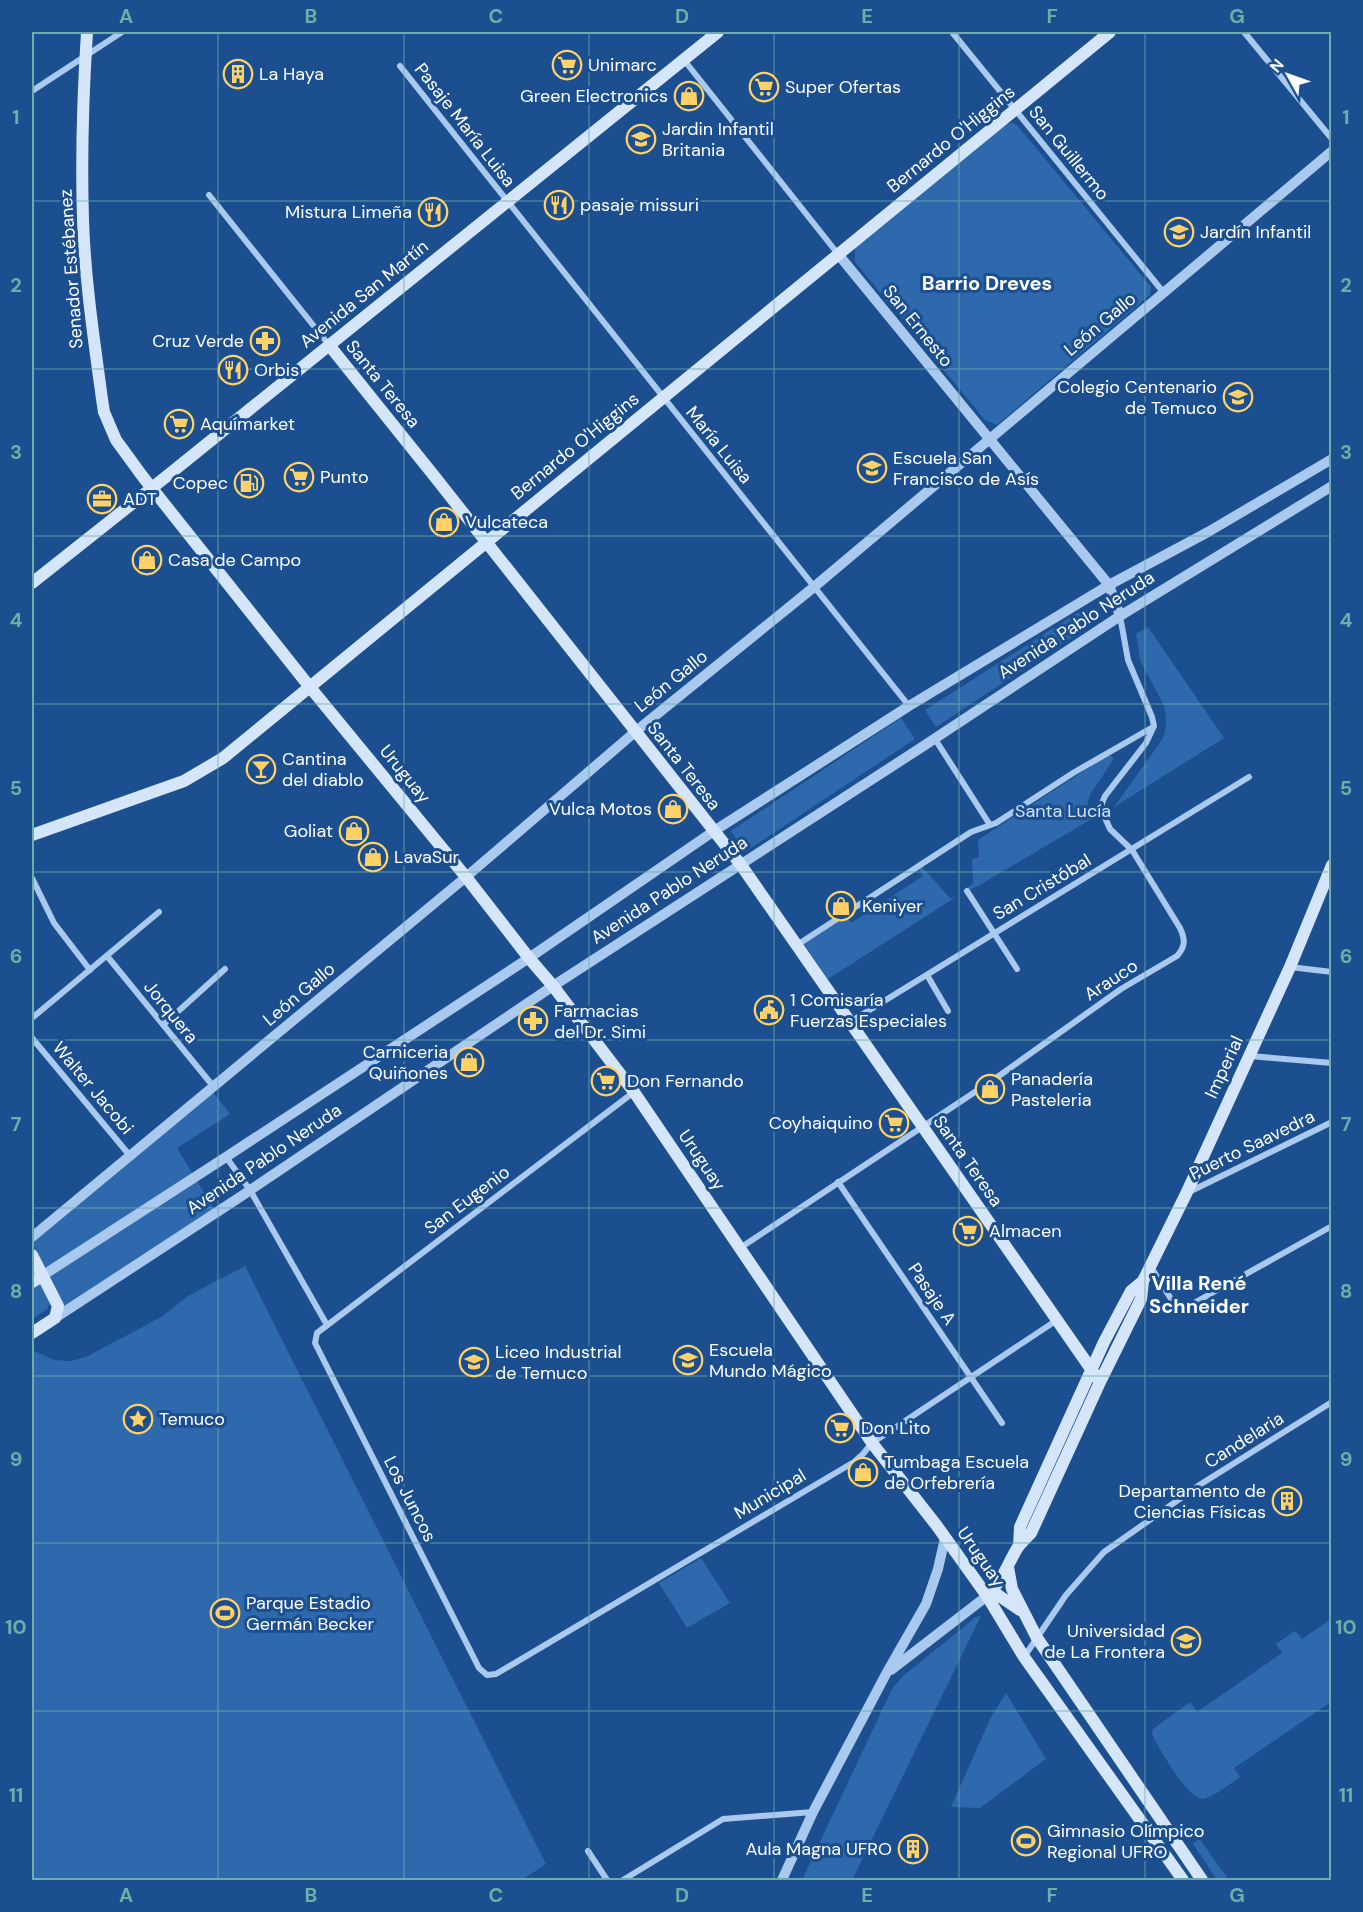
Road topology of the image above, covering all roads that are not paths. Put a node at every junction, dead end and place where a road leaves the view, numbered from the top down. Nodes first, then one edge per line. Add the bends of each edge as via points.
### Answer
1 (87, 32) edge
2 (122, 32) edge
3 (718, 32) edge
4 (952, 32) edge
5 (1110, 32) edge
6 (1244, 32) edge
7 (85, 56) junction
8 (684, 60) junction
9 (400, 66) dead end
10 (32, 92) edge
11 (1014, 110) junction
12 (1332, 139) edge
13 (1332, 151) edge
14 (209, 195) dead end
15 (507, 202) junction
16 (838, 254) junction
17 (1164, 293) junction
18 (329, 345) junction
19 (663, 397) junction
20 (989, 438) junction
21 (1332, 459) edge
22 (1332, 486) edge
23 (152, 488) junction
24 (486, 541) junction
25 (32, 583) edge
26 (1109, 585) junction
27 (814, 587) junction
28 (1120, 616) junction
29 (309, 686) junction
30 (909, 706) junction
31 (1154, 726) junction
32 (635, 732) junction
33 (935, 739) junction
34 (1249, 777) dead end
35 (990, 825) junction
36 (714, 831) junction
37 (32, 835) edge
38 (1132, 850) junction
39 (741, 865) junction
40 (1332, 865) edge
41 (466, 877) junction
42 (32, 878) edge
43 (967, 891) dead end
44 (159, 912) dead end
45 (994, 934) junction
46 (797, 945) junction
47 (106, 956) junction
48 (529, 958) junction
49 (1290, 967) junction
50 (225, 969) dead end
51 (1017, 969) dead end
52 (90, 970) junction
53 (1332, 972) edge
54 (927, 975) junction
55 (553, 986) junction
56 (948, 1011) dead end
57 (32, 1018) edge
58 (850, 1023) junction
59 (163, 1025) junction
60 (32, 1038) edge
61 (1249, 1056) junction
62 (1332, 1063) edge
63 (213, 1086) junction
64 (634, 1092) junction
65 (1332, 1122) edge
66 (922, 1126) junction
67 (131, 1157) junction
68 (226, 1157) junction
69 (838, 1182) junction
70 (250, 1190) junction
71 (1186, 1194) junction
72 (1332, 1227) edge
73 (32, 1237) edge
74 (739, 1248) junction
75 (32, 1255) edge
76 (1151, 1267) junction
77 (37, 1279) edge
78 (1143, 1281) junction
79 (55, 1318) junction
80 (1057, 1320) junction
81 (327, 1325) junction
82 (32, 1333) edge
83 (317, 1333) joint
84 (1091, 1368) junction
85 (970, 1378) junction
86 (1100, 1382) junction
87 (1332, 1402) edge
88 (1002, 1423) dead end
89 (872, 1443) junction
90 (945, 1538) junction
91 (1019, 1546) junction
92 (1008, 1567) junction
93 (989, 1593) junction
94 (1027, 1618) junction
95 (1037, 1638) junction
96 (1024, 1657) junction
97 (886, 1674) junction
98 (487, 1675) joint
99 (813, 1812) junction
100 (588, 1851) dead end
101 (607, 1881) edge
102 (623, 1881) edge
103 (782, 1881) edge
104 (1183, 1881) edge
105 (1202, 1881) edge

1 - 7 main road, Senador Estébanez
2 - 7 street
3 - 8 main road, Avenida San Martín
4 - 11 street, San Guillermo
5 - 11 main road, Bernardo O'Higgins
6 - 12 street
7 - 10 street
7 - 23 main road, Senador Estébanez via 83,222 104,412 116,440
8 - 15 main road, Avenida San Martín
8 - 16 street, San Ernesto
9 - 15 street, Pasaje María Luisa
11 - 16 main road, Bernardo O'Higgins
11 - 17 street, San Guillermo
13 - 17 street, León Gallo
14 - 18 street, Santa Teresa
15 - 18 main road, Avenida San Martín
15 - 19 street, María Luisa
16 - 19 main road, Bernardo O'Higgins
16 - 20 street, San Ernesto
17 - 20 street, León Gallo
18 - 23 main road, Avenida San Martín
18 - 24 main road, Santa Teresa
19 - 24 main road, Bernardo O'Higgins
19 - 27 street, María Luisa
20 - 26 street, San Ernesto
20 - 27 street, León Gallo
21 - 26 street, Avenida Pablo Neruda
22 - 28 street, Avenida Pablo Neruda
23 - 25 main road, Avenida San Martín
23 - 29 main road, Uruguay
24 - 29 main road, Bernardo O'Higgins
24 - 32 main road, Santa Teresa
26 - 28 street, San Ernesto
26 - 30 street, Avenida Pablo Neruda
27 - 30 street, María Luisa
27 - 32 street, León Gallo
28 - 31 street via 1128,660
28 - 33 street, Avenida Pablo Neruda
29 - 37 main road, Bernardo O'Higgins via 197,775
29 - 41 main road, Uruguay
30 - 36 street, Avenida Pablo Neruda
31 - 35 street
31 - 38 street, Arauco via 1102,803 1110,829
32 - 36 main road, Santa Teresa
32 - 41 street, León Gallo
33 - 35 street
33 - 39 street, Avenida Pablo Neruda
34 - 38 street, San Cristóbal
35 - 46 street via 971,832
36 - 39 main road, Santa Teresa
36 - 48 street, Avenida Pablo Neruda
38 - 45 street, San Cristóbal
38 - 66 street, Arauco via 1184,937 1178,956 1121,989
39 - 46 main road, Santa Teresa
39 - 55 street, Avenida Pablo Neruda
40 - 49 main road, Imperial
41 - 48 main road, Uruguay
41 - 63 street, León Gallo
42 - 52 street via 54,923
43 - 45 street
44 - 47 street
45 - 51 street
45 - 54 street, San Cristóbal
46 - 58 main road, Santa Teresa
47 - 52 street
47 - 59 street, Jorquera
48 - 55 main road, Uruguay
48 - 68 street, Avenida Pablo Neruda
49 - 53 street
49 - 61 main road, Imperial
50 - 59 street
52 - 57 street
54 - 56 street
54 - 58 street, San Cristóbal
55 - 64 main road, Uruguay
55 - 70 street, Avenida Pablo Neruda
58 - 66 main road, Santa Teresa
59 - 63 street, Jorquera
60 - 67 street, Walter Jacobi
61 - 62 street
61 - 71 main road, Imperial
63 - 67 street, León Gallo
64 - 74 main road, Uruguay
64 - 81 street, San Eugenio
65 - 71 street, Puerto Saavedra
66 - 69 street, Arauco
66 - 80 main road, Santa Teresa
67 - 73 street, León Gallo
68 - 70 street
68 - 77 street, Avenida Pablo Neruda
69 - 74 street, Arauco
69 - 85 street, Pasaje A
70 - 79 street, Avenida Pablo Neruda
70 - 81 street
71 - 76 main road, Imperial
72 - 76 street via 1183,1308 1173,1302
74 - 89 main road, Uruguay
75 - 77 main road
76 - 78 main road, Imperial
77 - 79 main road via 58,1306
78 - 84 main road, Imperial via 1131,1291
78 - 86 main road, Imperial via 1141,1299
79 - 82 main road, Avenida Pablo Neruda
80 - 84 main road, Santa Teresa
80 - 85 street, Municipal
81 - 83 street, San Eugenio
83 - 98 street, Los Juncos via 315,1343 325,1364 479,1668
84 - 86 main road, Santa Teresa
84 - 91 main road, Imperial via 1020,1527
85 - 88 street, Pasaje A
85 - 89 street, Municipal
86 - 91 main road, Imperial via 1031,1533
87 - 95 street, Candelaria via 1201,1484 1104,1552
89 - 90 main road, Uruguay
89 - 98 street, Municipal via 844,1468 496,1674
90 - 93 main road, Uruguay
90 - 97 street via 926,1604
91 - 92 main road, Imperial
92 - 93 main road, Imperial
92 - 94 main road, Uruguay via 1012,1589
93 - 94 main road via 1012,1603
93 - 96 main road, Uruguay
93 - 97 street
94 - 95 main road, Uruguay
95 - 96 street, Candelaria
95 - 105 main road, Uruguay
96 - 104 main road, Uruguay
97 - 99 street
99 - 102 street via 723,1819
99 - 103 street
100 - 101 street

